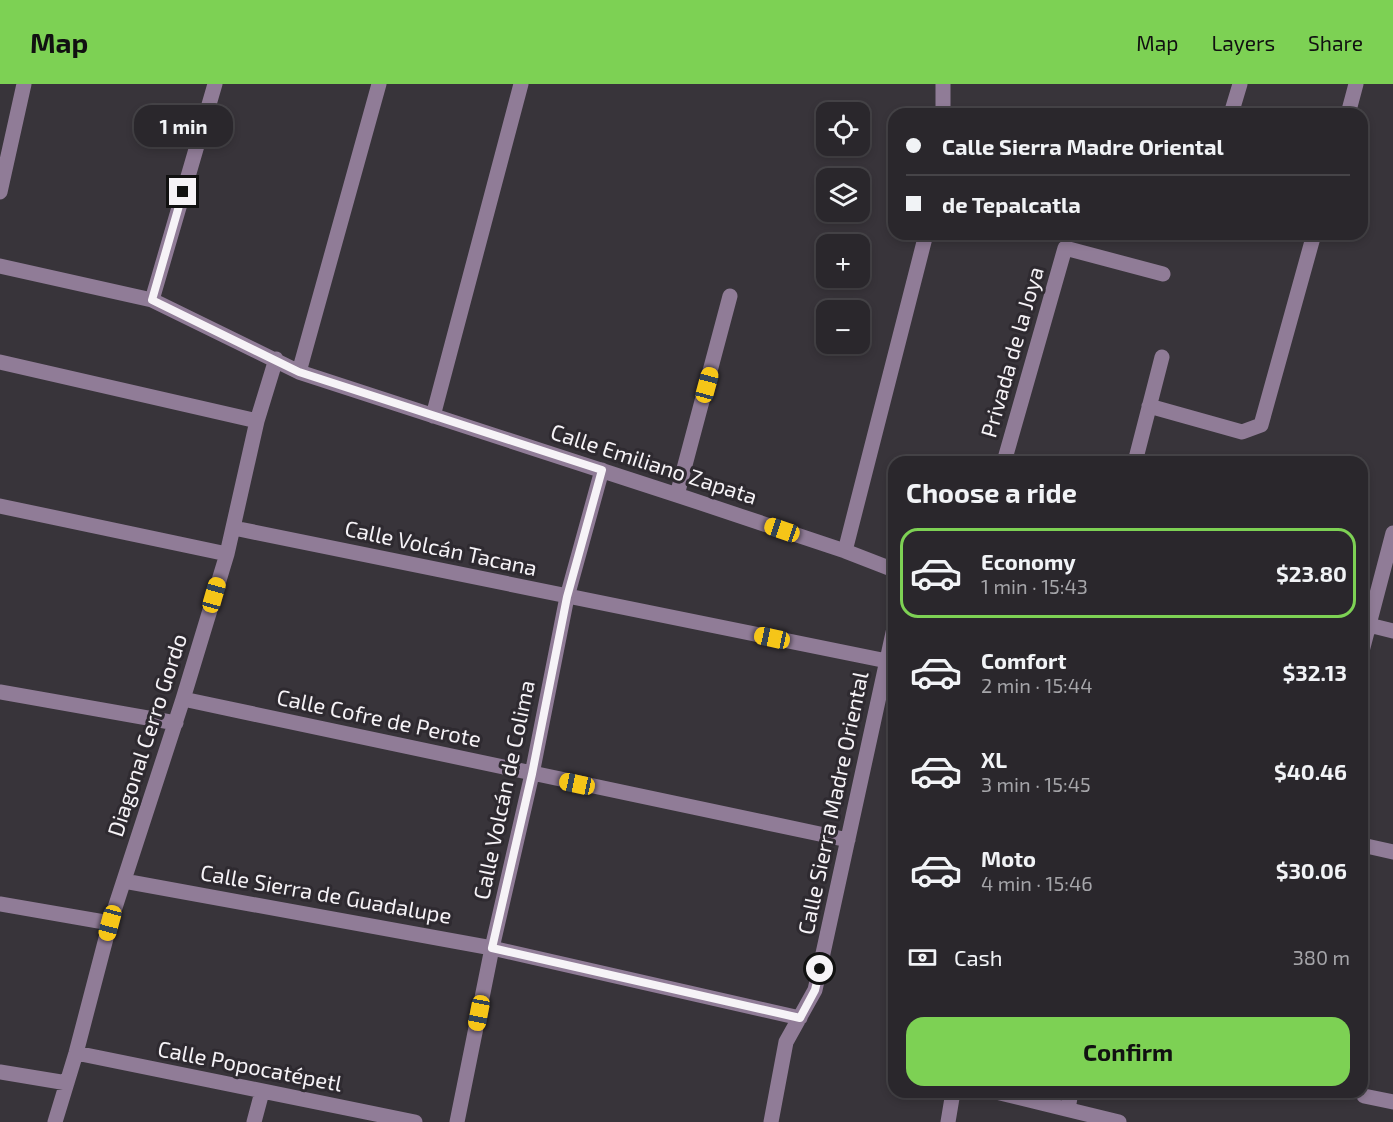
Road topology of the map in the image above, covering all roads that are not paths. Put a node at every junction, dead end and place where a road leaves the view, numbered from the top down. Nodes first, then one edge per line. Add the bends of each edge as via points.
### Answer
1 (24, 84) edge
2 (214, 84) edge
3 (379, 84) edge
4 (520, 84) edge
5 (943, 84) edge
6 (1240, 84) edge
7 (1356, 84) edge
8 (943, 108) edge
9 (1233, 108) edge
10 (1350, 108) edge
11 (0, 192) edge
12 (924, 240) edge
13 (1312, 240) edge
14 (0, 266) edge
15 (1163, 274) dead end
16 (730, 296) dead end
17 (152, 300) junction
18 (1162, 357) dead end
19 (276, 359) junction
20 (0, 362) edge
21 (299, 372) junction
22 (1149, 406) junction
23 (433, 416) junction
24 (257, 421) junction
25 (1006, 456) edge
26 (1136, 456) edge
27 (602, 470) junction
28 (677, 495) junction
29 (0, 506) edge
30 (234, 528) junction
31 (1393, 533) edge
32 (845, 551) junction
33 (227, 554) junction
34 (888, 568) edge
35 (567, 597) junction
36 (1369, 625) junction
37 (1368, 629) edge
38 (1393, 631) edge
39 (888, 653) edge
40 (886, 661) junction
41 (0, 692) edge
42 (183, 699) junction
43 (176, 723) junction
44 (532, 774) junction
45 (848, 840) junction
46 (1368, 846) edge
47 (1393, 852) edge
48 (124, 880) junction
49 (0, 904) edge
50 (110, 923) junction
51 (492, 948) junction
52 (800, 1018) junction
53 (76, 1053) junction
54 (0, 1072) edge
55 (67, 1083) junction
56 (262, 1092) junction
57 (1368, 1097) edge
58 (952, 1098) edge
59 (1023, 1098) edge
60 (1070, 1098) edge
61 (1393, 1102) edge
62 (1068, 1108) junction
63 (55, 1122) edge
64 (254, 1122) edge
65 (415, 1122) edge
66 (457, 1122) edge
67 (771, 1122) edge
68 (948, 1122) edge
69 (1119, 1122) edge

1 - 11 street
2 - 17 street
3 - 21 street
4 - 23 street
5 - 8 street
6 - 9 street
7 - 10 street
12 - 32 street
13 - 22 street via 1261,425 1242,432
14 - 17 street, Calle Emiliano Zapata
15 - 25 street, Privada de la Joya via 1065,248
16 - 28 street
17 - 19 street, Calle Emiliano Zapata
18 - 22 street
19 - 21 street, Calle Emiliano Zapata
19 - 24 street, Diagonal Cerro Gordo
20 - 24 street
21 - 23 street, Calle Emiliano Zapata
22 - 26 street
23 - 27 street, Calle Emiliano Zapata
24 - 30 street, Diagonal Cerro Gordo
27 - 28 street, Calle Emiliano Zapata
27 - 35 street, Calle Volcán de Colima
28 - 32 street, Calle Emiliano Zapata
29 - 33 street
30 - 33 street, Diagonal Cerro Gordo
30 - 35 street, Calle Volcán Tacana
31 - 36 street
32 - 34 street, Calle Emiliano Zapata
33 - 42 street, Diagonal Cerro Gordo
35 - 40 street, Calle Volcán Tacana
35 - 44 street, Calle Volcán de Colima
36 - 37 street
36 - 38 street
39 - 40 street, Calle Sierra Madre Oriental
40 - 45 street, Calle Sierra Madre Oriental
41 - 43 street
42 - 43 street, Diagonal Cerro Gordo
42 - 44 street, Calle Cofre de Perote
43 - 48 street, Diagonal Cerro Gordo
44 - 45 street, Calle Cofre de Perote
44 - 51 street, Calle Volcán de Colima
45 - 52 street, Calle Sierra Madre Oriental via 815,990
46 - 47 street
48 - 50 street, Diagonal Cerro Gordo
48 - 51 street, Calle Sierra de Guadalupe
49 - 50 street
50 - 53 street, Diagonal Cerro Gordo
51 - 52 street, Calle Sierra de Guadalupe
51 - 66 street, Calle Volcán de Colima
52 - 67 street, Calle Sierra Madre Oriental via 786,1042
53 - 55 street, Diagonal Cerro Gordo
53 - 56 street, Calle Popocatépetl
54 - 55 street
55 - 63 street, Diagonal Cerro Gordo
56 - 64 street
56 - 65 street, Calle Popocatépetl
57 - 61 street
58 - 68 street
59 - 62 street
60 - 62 street
62 - 69 street

